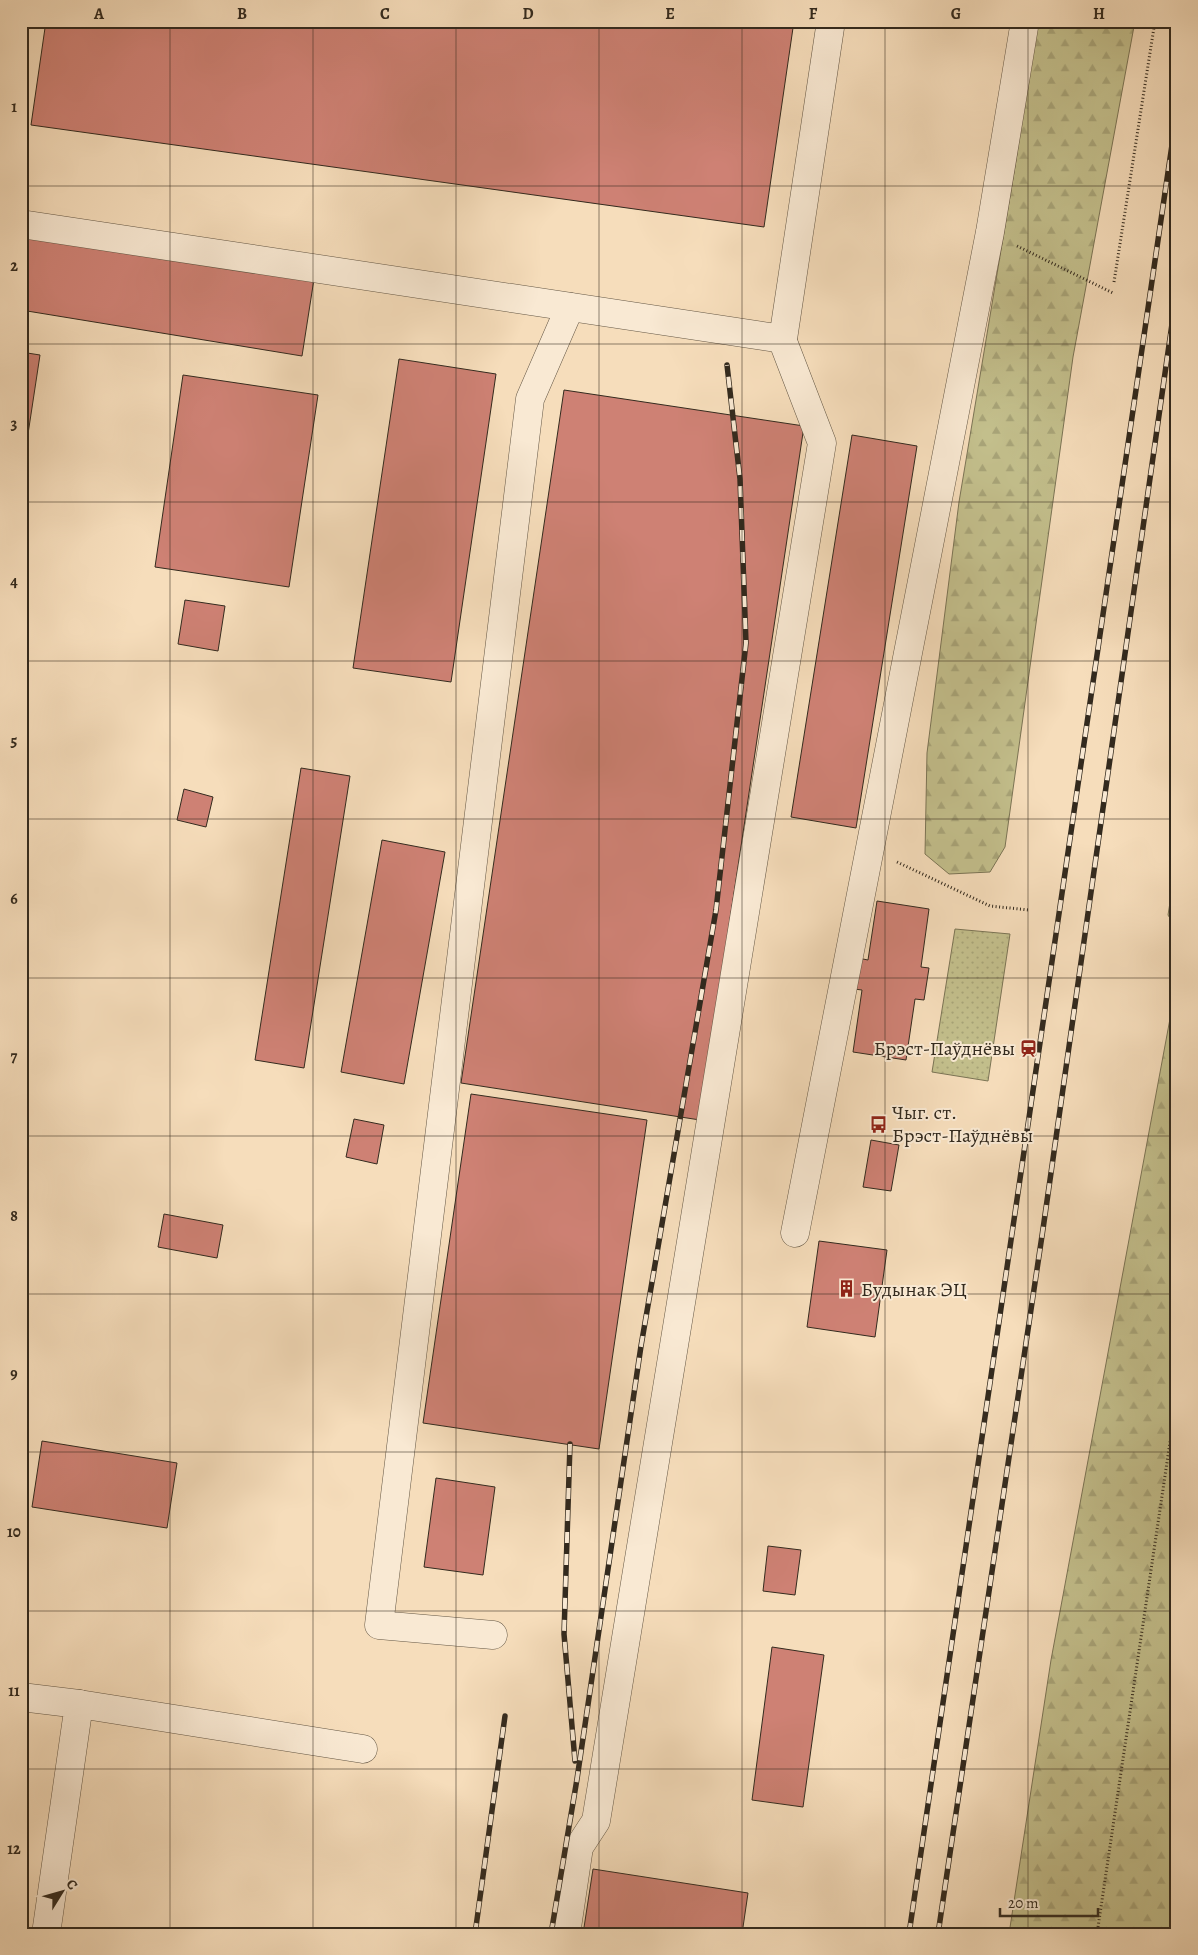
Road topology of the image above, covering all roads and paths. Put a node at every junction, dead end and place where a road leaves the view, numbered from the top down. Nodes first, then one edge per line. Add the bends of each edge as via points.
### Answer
1 (831, 21) edge
2 (1025, 21) edge
3 (1155, 21) edge
4 (21, 224) edge
5 (990, 232) junction
6 (1114, 282) dead end
7 (1113, 292) dead end
8 (570, 307) junction
9 (782, 339) junction
10 (870, 849) junction
11 (1028, 910) dead end
12 (795, 1233) dead end
13 (1177, 1396) edge
14 (493, 1635) dead end
15 (21, 1697) edge
16 (79, 1704) junction
17 (363, 1749) dead end
18 (46, 1934) edge
19 (566, 1934) edge
20 (1097, 1934) edge

1 - 9 street
2 - 5 street
3 - 6 path
4 - 8 street
5 - 7 path
5 - 10 street
8 - 9 street
8 - 14 street via 530,399 379,1625
9 - 19 street via 822,443 596,1821 579,1847
10 - 11 path via 990,906
10 - 12 street
13 - 20 path
15 - 16 street
16 - 17 street
16 - 18 street

